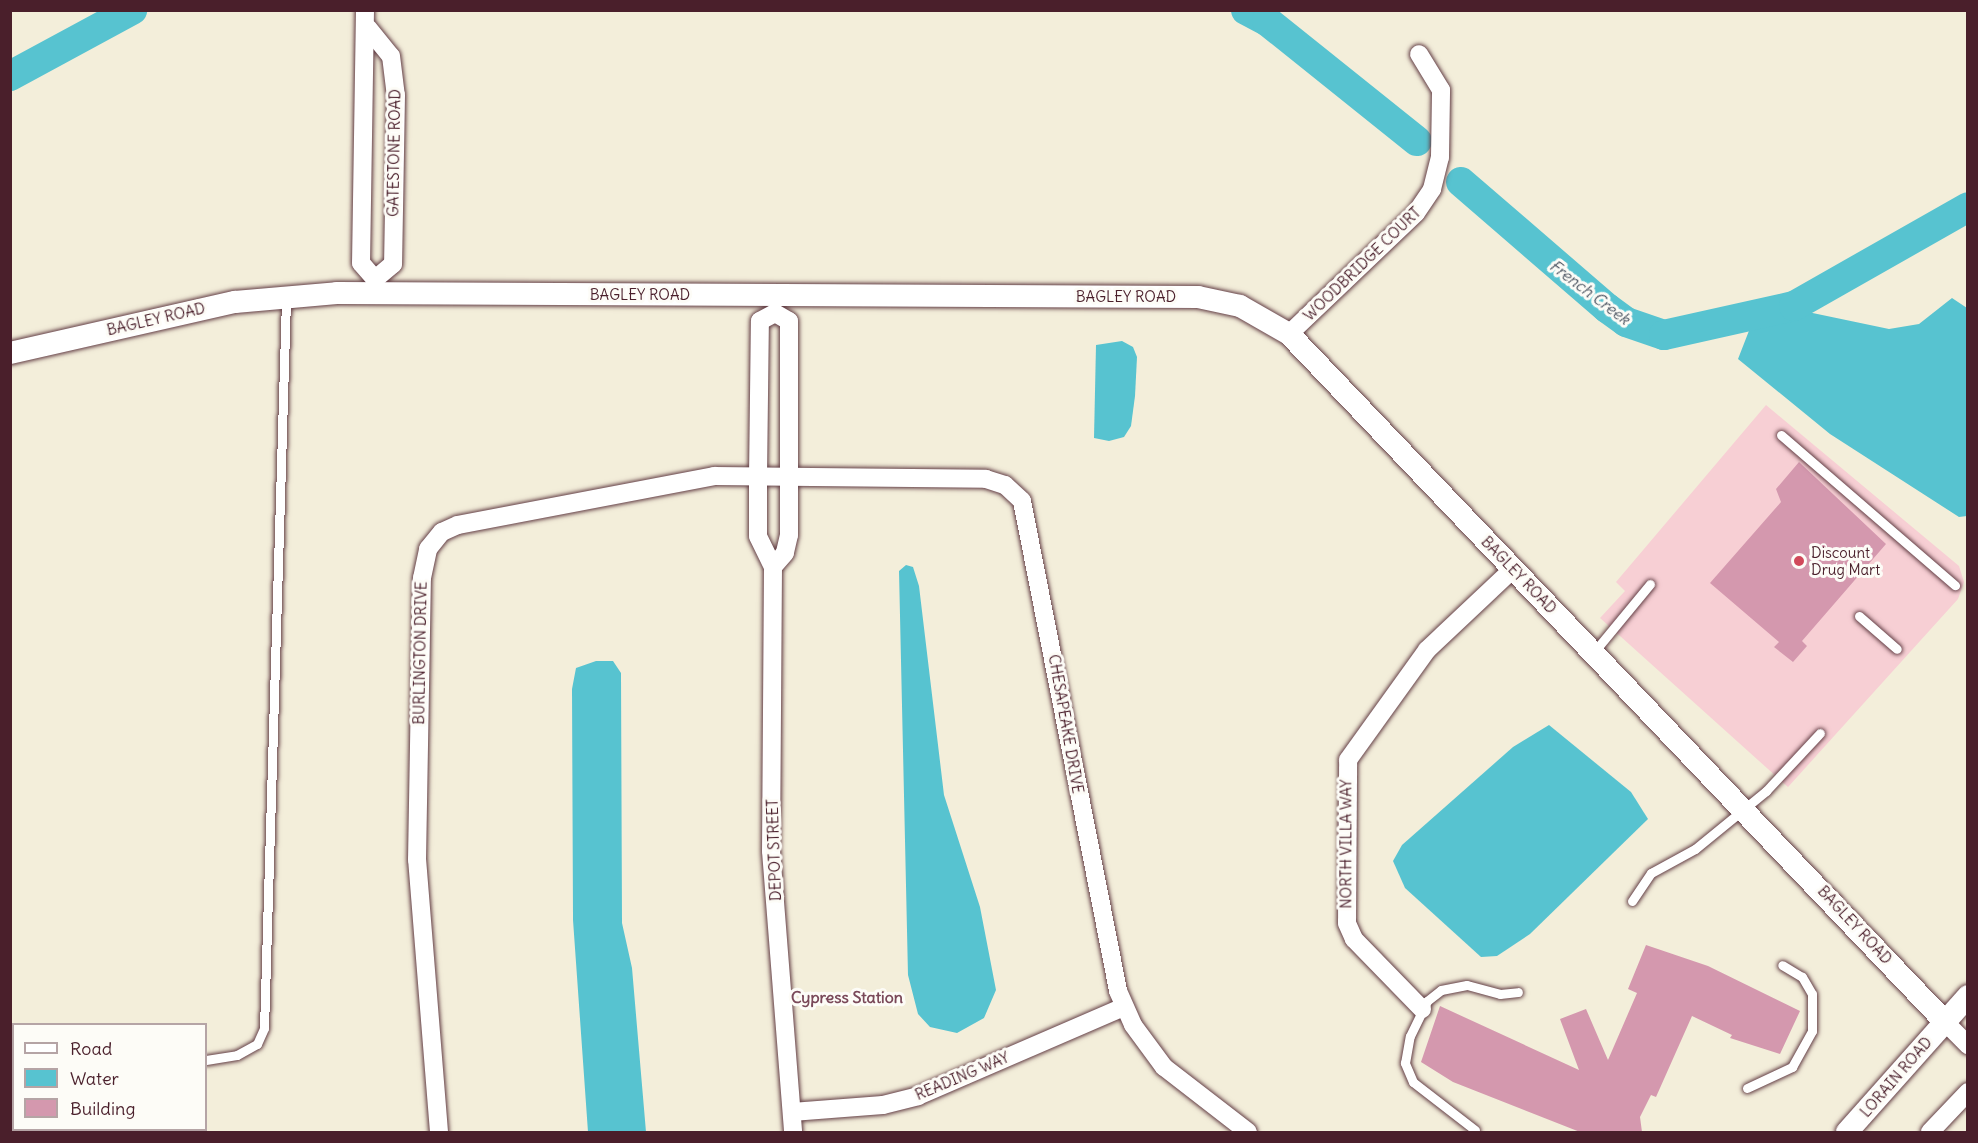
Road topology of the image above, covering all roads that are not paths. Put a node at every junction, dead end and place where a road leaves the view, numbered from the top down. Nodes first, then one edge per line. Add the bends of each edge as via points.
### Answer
1 (366, 19) edge
2 (1419, 54) dead end
3 (375, 286) junction
4 (286, 295) junction
5 (775, 305) junction
6 (1289, 334) junction
7 (10, 353) edge
8 (1781, 435) dead end
9 (758, 477) junction
10 (789, 478) junction
11 (773, 567) junction
12 (1513, 569) junction
13 (1650, 584) dead end
14 (1955, 585) dead end
15 (1858, 616) dead end
16 (1897, 649) dead end
17 (1594, 653) junction
18 (1820, 733) dead end
19 (1745, 807) junction
20 (1632, 901) dead end
21 (1782, 965) dead end
22 (1518, 992) dead end
23 (1968, 996) edge
24 (1124, 1007) junction
25 (1422, 1009) junction
26 (1945, 1022) junction
27 (1968, 1045) edge
28 (207, 1060) edge
29 (1747, 1088) dead end
30 (1968, 1092) edge
31 (792, 1112) junction
32 (1475, 1130) dead end
33 (439, 1132) edge
34 (793, 1132) edge
35 (1248, 1132) edge
36 (1847, 1132) edge
37 (1930, 1132) edge

1 - 3 street, GATESTONE ROAD via 361,263
1 - 3 street, GATESTONE ROAD via 391,56 396,95 393,264
2 - 6 street, WOODBRIDGE COURT via 1440,90 1440,158 1432,189 1416,213
3 - 4 street, BAGLEY ROAD
3 - 5 street, BAGLEY ROAD
4 - 7 street, BAGLEY ROAD
4 - 28 lane via 264,1028 257,1044 237,1055
5 - 6 street, BAGLEY ROAD via 1198,297 1240,306
5 - 9 street, DEPOT STREET via 760,321
5 - 10 street, DEPOT STREET via 789,321
6 - 12 street, BAGLEY ROAD
8 - 14 lane
9 - 10 street, BURLINGTON DRIVE
9 - 11 street, DEPOT STREET via 759,542
9 - 33 street, BURLINGTON DRIVE via 682,480 458,525 442,532 428,549 422,578 417,860
10 - 11 street, DEPOT STREET via 788,543
10 - 24 street, CHESAPEAKE DRIVE via 986,478 1005,485 1022,501 1112,968
11 - 31 street, DEPOT STREET via 771,851
12 - 17 street, BAGLEY ROAD
12 - 25 street, NORTH VILLA WAY via 1427,650 1348,760 1347,923 1354,939
13 - 17 lane
15 - 16 lane
17 - 19 street, BAGLEY ROAD
18 - 19 lane
19 - 20 lane via 1695,849 1651,873
19 - 26 street, BAGLEY ROAD
21 - 29 lane via 1802,977 1812,994 1812,1031 1792,1067
22 - 25 lane via 1458,985 1433,995
23 - 26 street, LORAIN ROAD
24 - 31 street, READING WAY via 910,1098
24 - 35 street, CHESAPEAKE DRIVE via 1164,1067
25 - 32 lane via 1407,1045 1408,1074 1426,1096
26 - 27 street
26 - 36 street, LORAIN ROAD
30 - 37 street
31 - 34 street, DEPOT STREET

